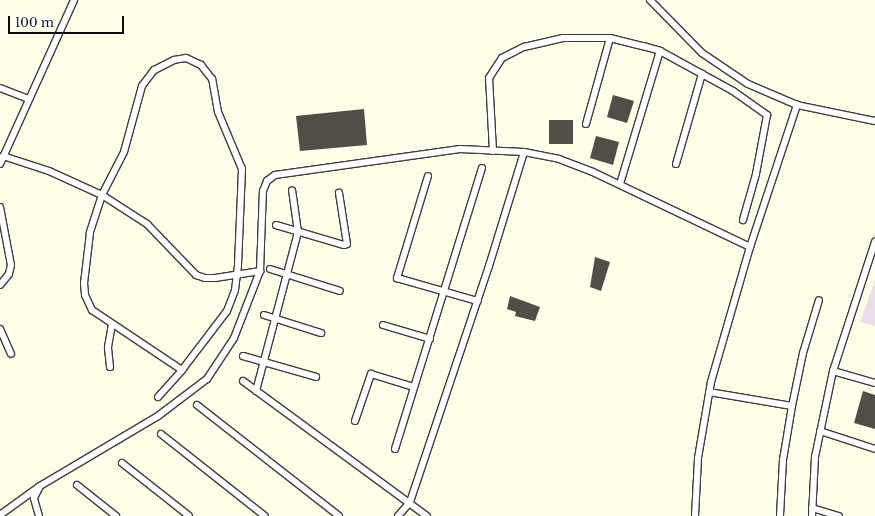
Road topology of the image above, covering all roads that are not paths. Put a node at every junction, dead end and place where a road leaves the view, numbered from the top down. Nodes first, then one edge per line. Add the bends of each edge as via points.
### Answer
1 (74, 0) edge
2 (650, 0) edge
3 (610, 38) junction
4 (660, 51) junction
5 (702, 74) junction
6 (0, 88) edge
7 (28, 99) junction
8 (797, 105) junction
9 (875, 121) edge
10 (586, 124) dead end
11 (492, 151) junction
12 (524, 152) junction
13 (2, 159) edge
14 (0, 164) edge
15 (676, 164) dead end
16 (482, 168) dead end
17 (428, 176) dead end
18 (620, 184) junction
19 (292, 190) dead end
20 (339, 193) dead end
21 (102, 195) junction
22 (0, 207) edge
23 (743, 220) dead end
24 (276, 225) dead end
25 (298, 232) junction
26 (875, 242) edge
27 (750, 247) junction
28 (270, 269) dead end
29 (260, 272) junction
30 (286, 274) junction
31 (237, 277) junction
32 (0, 285) edge
33 (340, 291) dead end
34 (446, 291) junction
35 (819, 300) dead end
36 (478, 301) junction
37 (264, 315) dead end
38 (274, 318) junction
39 (112, 324) junction
40 (383, 325) dead end
41 (0, 330) edge
42 (321, 333) dead end
43 (430, 339) junction
44 (11, 354) dead end
45 (243, 356) dead end
46 (263, 362) junction
47 (110, 367) dead end
48 (182, 370) junction
49 (833, 371) junction
50 (316, 377) dead end
51 (243, 381) dead end
52 (875, 383) edge
53 (414, 387) junction
54 (256, 391) junction
55 (709, 392) junction
56 (158, 397) dead end
57 (197, 404) dead end
58 (792, 406) junction
59 (355, 421) dead end
60 (820, 431) junction
61 (161, 434) dead end
62 (395, 449) dead end
63 (875, 449) edge
64 (122, 463) dead end
65 (77, 485) dead end
66 (40, 486) junction
67 (410, 502) junction
68 (812, 508) junction
69 (0, 515) edge
70 (38, 516) edge
71 (116, 516) edge
72 (189, 516) edge
73 (265, 516) edge
74 (339, 516) edge
75 (398, 516) edge
76 (427, 516) edge
77 (695, 516) edge
78 (780, 516) edge
79 (812, 516) edge
80 (839, 516) edge

1 - 7 street
2 - 8 street via 702,53 748,84
3 - 4 street
3 - 10 street
3 - 11 street via 563,38 524,48 502,58 489,78
4 - 5 street
4 - 18 street
5 - 15 street
5 - 23 street via 733,91 767,115 756,174
6 - 7 street
7 - 13 street
8 - 9 street
8 - 27 street
11 - 12 street
11 - 29 street via 460,149 275,175 267,181 262,191
12 - 18 street via 559,159
12 - 36 street
13 - 14 street
13 - 21 street via 49,171
16 - 34 street
17 - 34 street via 397,278
18 - 27 street
19 - 25 street
20 - 25 street via 347,244
21 - 31 street via 147,224 196,275 205,278
21 - 31 street via 124,152 146,79 154,70 174,60 186,58 198,63 212,79 218,112 242,168 242,214
21 - 39 street via 90,233 86,257 85,295 92,310
22 - 32 street via 10,265 9,274
24 - 25 street
25 - 30 street
26 - 49 street
27 - 55 street
28 - 30 street
29 - 31 street
29 - 66 street via 234,338 207,379 158,416
30 - 33 street
30 - 38 street
31 - 48 street via 227,311
34 - 36 street
34 - 43 street
35 - 58 street via 803,353
36 - 67 street
37 - 38 street
38 - 42 street
38 - 46 street
39 - 47 street via 108,347
39 - 48 street
40 - 43 street
41 - 44 street
43 - 53 street
45 - 46 street
46 - 50 street
46 - 54 street
48 - 56 street
49 - 52 street
49 - 60 street
51 - 54 street
53 - 59 street via 371,374
53 - 62 street
54 - 67 street
55 - 58 street
55 - 77 street via 698,458
57 - 74 street
58 - 78 street via 783,458
60 - 63 street
60 - 68 street
61 - 73 street
64 - 72 street
65 - 71 street
66 - 69 street
66 - 70 street via 34,498
67 - 75 street
67 - 76 street
68 - 79 street
68 - 80 street

